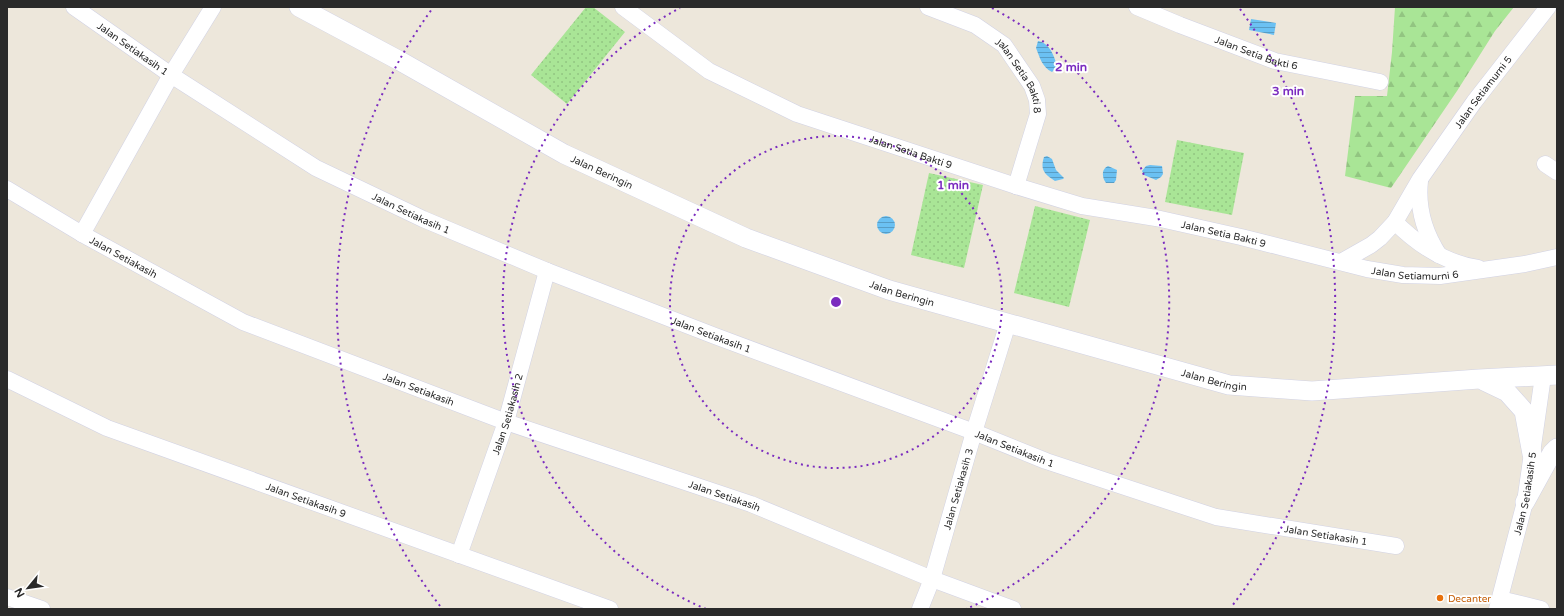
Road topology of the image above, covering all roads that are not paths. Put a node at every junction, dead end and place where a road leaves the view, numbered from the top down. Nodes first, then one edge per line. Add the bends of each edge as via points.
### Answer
1 (74, 7) edge
2 (213, 7) edge
3 (299, 7) edge
4 (623, 7) edge
5 (928, 7) edge
6 (1137, 7) edge
7 (1548, 7) edge
8 (171, 75) junction
9 (1380, 82) dead end
10 (1420, 179) junction
11 (1016, 186) junction
12 (7, 189) edge
13 (1395, 222) junction
14 (82, 234) junction
15 (1439, 255) junction
16 (1557, 257) edge
17 (1341, 262) junction
18 (1490, 269) junction
19 (547, 271) junction
20 (1008, 323) junction
21 (1550, 376) edge
22 (7, 379) edge
23 (1479, 379) junction
24 (506, 422) junction
25 (974, 432) junction
26 (1557, 448) edge
27 (1532, 454) junction
28 (1525, 502) junction
29 (1396, 546) dead end
30 (459, 555) junction
31 (932, 579) junction
32 (7, 597) edge
33 (1498, 604) edge
34 (42, 609) edge
35 (610, 609) edge
36 (920, 609) edge
37 (1013, 609) edge
38 (1540, 609) edge

1 - 8 street, Jalan Setiakasih 1
2 - 8 street, Jalan Setiakasih
3 - 20 street, Jalan Beringin via 564,154 746,238 889,290
4 - 11 street, Jalan Setia Bakti 9 via 709,72 797,114
5 - 11 street, Jalan Setia Bakti 8 via 975,25 1004,44 1032,86 1038,114
6 - 9 street, Jalan Setia Bakti 6 via 1275,61
7 - 10 street, Jalan Setiamurni 5 via 1474,102
8 - 14 street, Jalan Setiakasih
8 - 19 street, Jalan Setiakasih 1 via 316,168 423,219
10 - 13 street, Jalan Setiamurni 5
10 - 15 street via 1422,219 1428,238
11 - 17 street, Jalan Setia Bakti 9 via 1082,206 1156,218
12 - 14 street
13 - 15 street, Jalan Setiamurni 6 via 1422,246
13 - 17 street, Jalan Setiamurni 5 via 1371,245
14 - 24 street, Jalan Setiakasih via 243,322
15 - 18 street, Jalan Setiamurni 6 via 1453,262
16 - 18 street, Jalan Setiamurni 6
17 - 18 street, Jalan Setiamurni 6 via 1385,273 1421,276
19 - 24 street, Jalan Setiakasih 2
19 - 25 street, Jalan Setiakasih 1
20 - 23 street, Jalan Beringin via 1229,385 1312,391
20 - 25 street, Jalan Setiakasih 3
21 - 23 street, Jalan Beringin
21 - 27 street, Jalan Setiakasih 5
22 - 30 street, Jalan Setiakasih 9 via 107,428
23 - 27 street via 1507,392 1524,411
24 - 30 street, Jalan Setiakasih 2
24 - 31 street, Jalan Setiakasih via 751,504
25 - 29 street, Jalan Setiakasih 1 via 1046,461 1216,517
25 - 31 street, Jalan Setiakasih 3
26 - 28 street
27 - 28 street, Jalan Setiakasih 5
28 - 33 street, Jalan Setiakasih 5
30 - 35 street, Jalan Setiakasih 9
31 - 36 street, Jalan Setiakasih 3
31 - 37 street, Jalan Setiakasih
32 - 34 street
33 - 38 street

